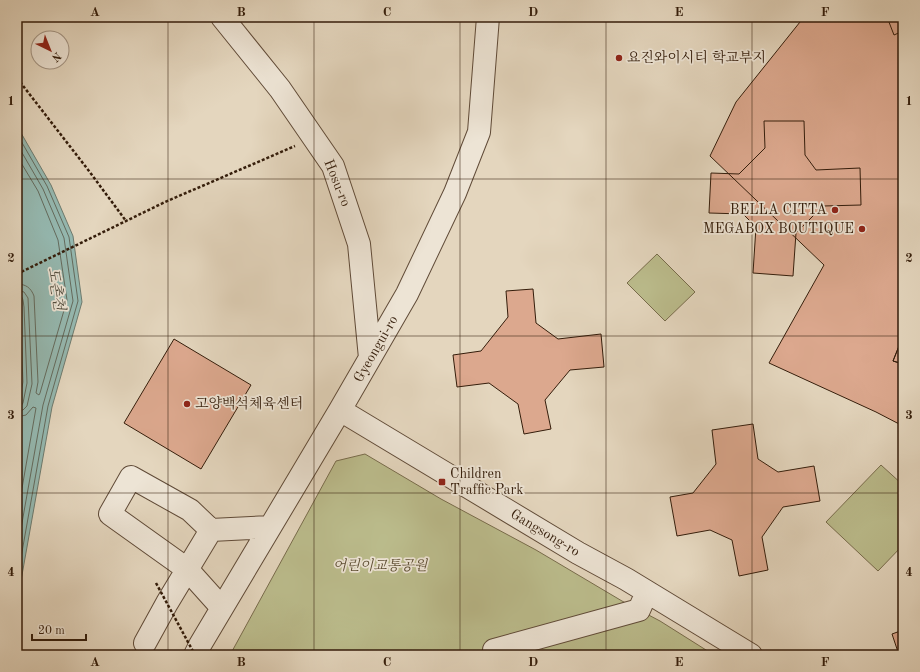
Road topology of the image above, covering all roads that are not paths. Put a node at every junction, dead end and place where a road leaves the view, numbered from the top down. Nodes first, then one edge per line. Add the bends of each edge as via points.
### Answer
1 (222, 17) edge
2 (488, 17) edge
3 (370, 358) junction
4 (340, 410) junction
5 (270, 527) junction
6 (212, 530) junction
7 (188, 569) junction
8 (647, 592) junction
9 (222, 608) junction
10 (145, 643) dead end
11 (494, 650) dead end
12 (195, 655) edge
13 (751, 655) edge

1 - 3 street, Hosu-ro via 280,89 333,166 359,244
2 - 3 street, Gyeongui-ro via 479,132 455,193 407,294
3 - 4 street, Gyeongui-ro
4 - 5 street, Gyeongui-ro
4 - 8 street, Gangsong-ro
5 - 6 street
5 - 9 street, Gyeongui-ro
6 - 7 street
6 - 7 street via 190,510 131,477 110,514
7 - 9 street
7 - 10 street
8 - 11 street via 639,610
8 - 13 street, Gangsong-ro
9 - 12 street, Gyeongui-ro

